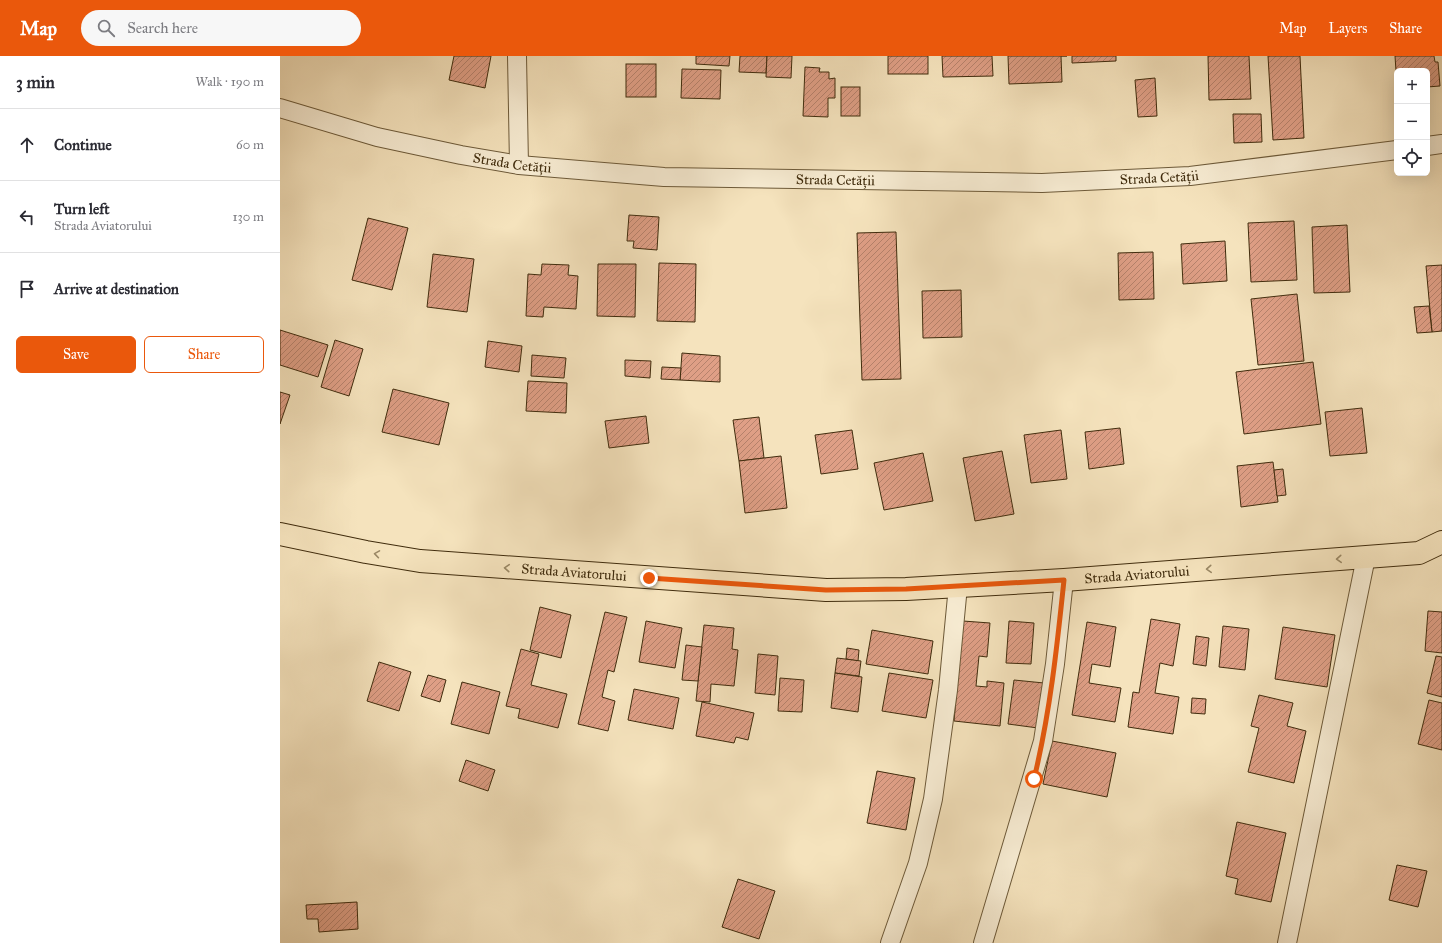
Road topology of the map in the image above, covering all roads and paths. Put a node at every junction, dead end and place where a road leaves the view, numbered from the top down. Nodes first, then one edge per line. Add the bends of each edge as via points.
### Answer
1 (517, 56) edge
2 (280, 108) edge
3 (1442, 144) edge
4 (1430, 146) edge
5 (1394, 150) edge
6 (519, 164) junction
7 (280, 534) edge
8 (1442, 542) edge
9 (1420, 553) junction
10 (1366, 557) junction
11 (1442, 558) edge
12 (1064, 580) junction
13 (958, 586) junction
14 (890, 943) edge
15 (983, 943) edge
16 (1287, 943) edge

1 - 6 street
2 - 6 street, Strada Cetății via 377,137
3 - 4 street
5 - 6 street, Strada Cetății via 1190,176 1042,183 664,177
13 -> 7 main road, Strada Aviatorului via 826,590 420,561
8 - 9 main road, Strada Aviatorului
9 - 10 main road, Strada Aviatorului
9 - 11 main road
10 -> 12 main road, Strada Aviatorului
10 - 16 street
12 - 13 main road, Strada Aviatorului
12 - 15 street via 1043,741
13 - 14 street via 948,690 933,799 918,863

